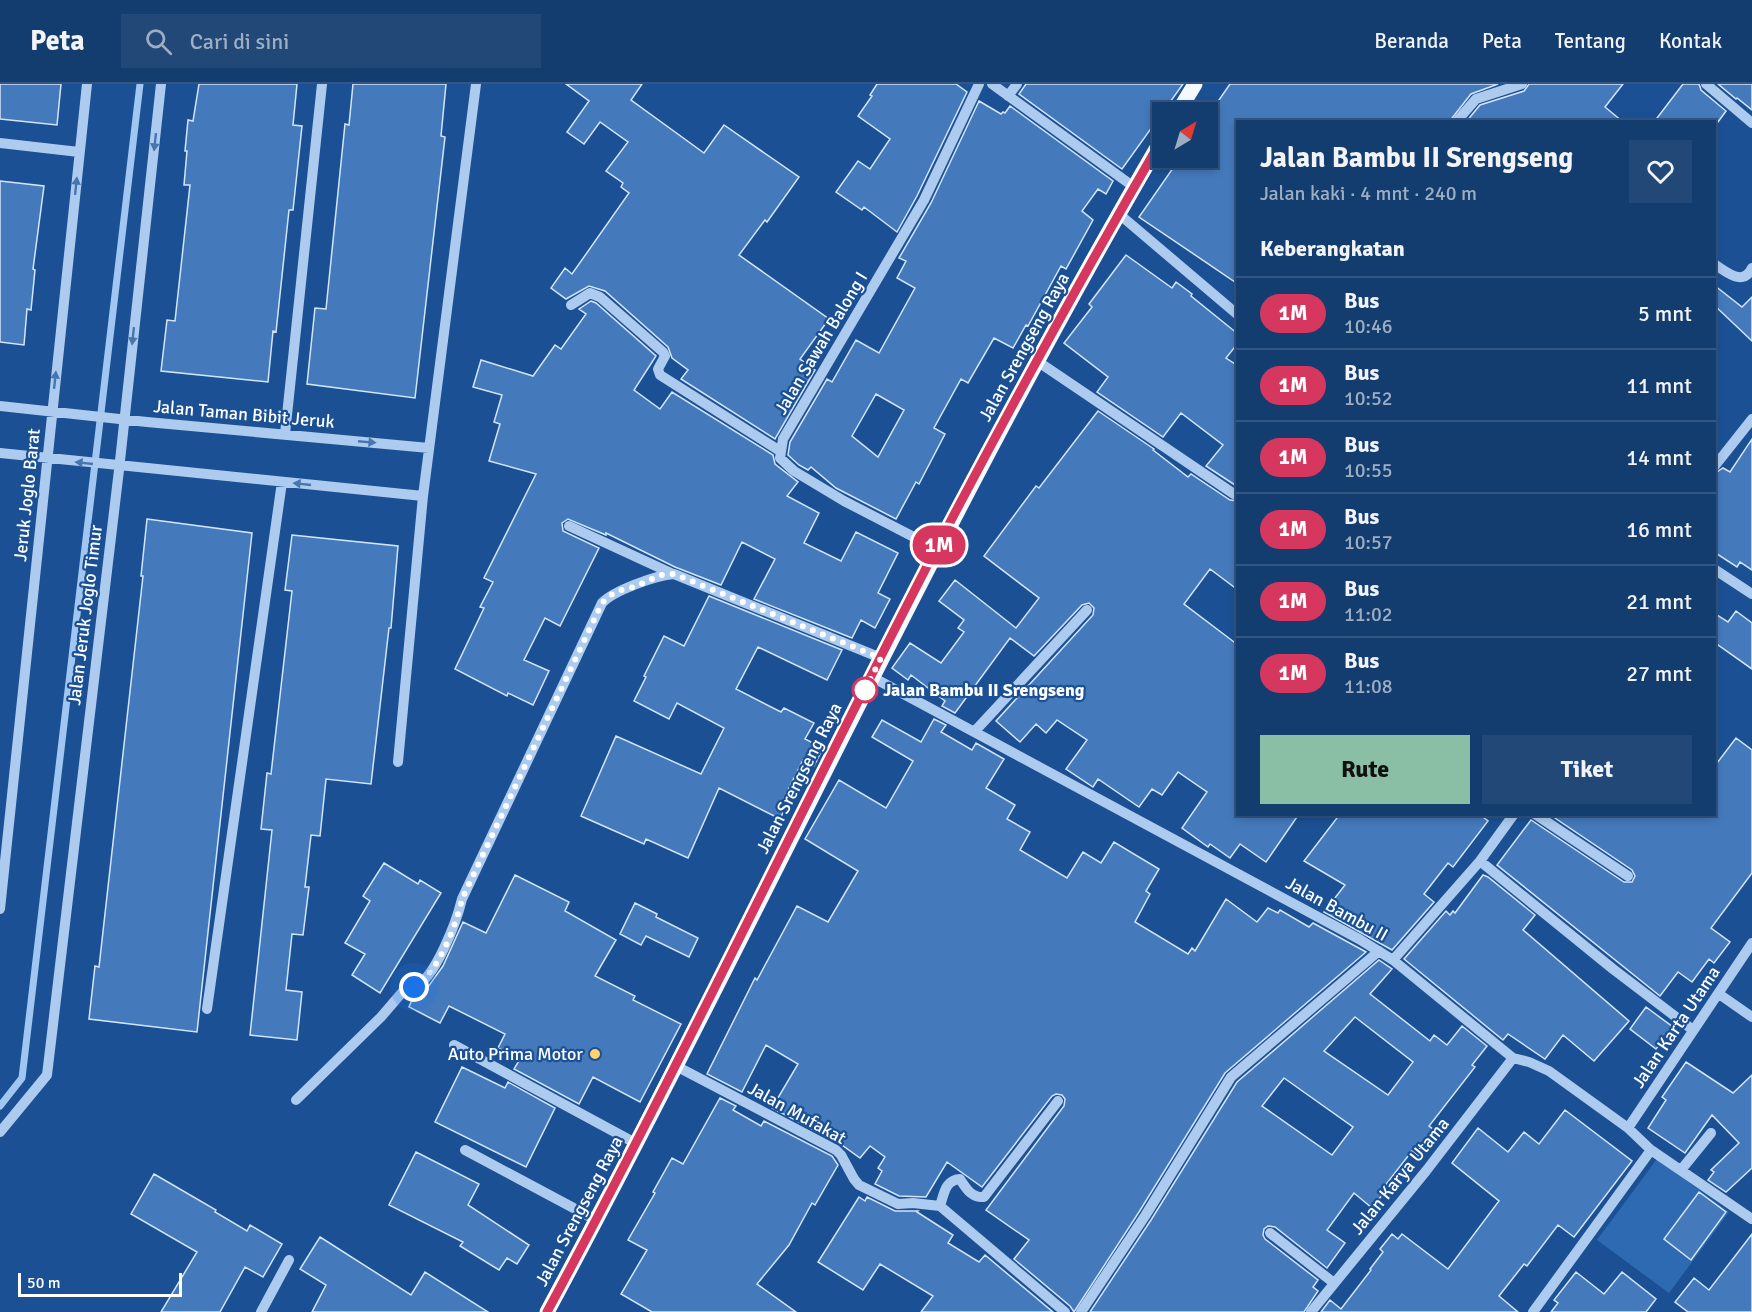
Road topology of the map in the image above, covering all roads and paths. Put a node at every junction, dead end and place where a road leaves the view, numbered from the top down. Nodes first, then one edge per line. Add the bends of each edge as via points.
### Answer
1 (87, 84) edge
2 (161, 84) edge
3 (322, 84) edge
4 (476, 84) edge
5 (979, 84) edge
6 (992, 84) edge
7 (1017, 84) edge
8 (1195, 84) edge
9 (1522, 84) edge
10 (1706, 84) edge
11 (1008, 96) junction
12 (1184, 102) edge
13 (1458, 120) edge
14 (1752, 123) edge
15 (0, 143) edge
16 (79, 152) junction
17 (1152, 156) edge
18 (1134, 187) junction
19 (1119, 214) junction
20 (1716, 265) edge
21 (1752, 268) edge
22 (571, 305) dead end
23 (1236, 313) edge
24 (1038, 361) junction
25 (0, 406) edge
26 (54, 412) junction
27 (122, 419) junction
28 (1752, 419) edge
29 (285, 434) junction
30 (429, 448) junction
31 (780, 451) junction
32 (0, 453) edge
33 (49, 459) junction
34 (1716, 464) edge
35 (119, 466) junction
36 (282, 482) junction
37 (1234, 494) dead end
38 (423, 496) junction
39 (569, 526) dead end
40 (937, 549) junction
41 (1716, 570) edge
42 (674, 574) junction
43 (1752, 594) edge
44 (1087, 610) dead end
45 (881, 658) junction
46 (872, 677) junction
47 (975, 731) junction
48 (398, 762) dead end
49 (1513, 816) edge
50 (1538, 816) edge
51 (1480, 861) junction
52 (1628, 876) dead end
53 (0, 909) edge
54 (1752, 943) edge
55 (1379, 951) junction
56 (1393, 960) junction
57 (1719, 994) junction
58 (207, 1009) dead end
59 (1752, 1017) edge
60 (1693, 1030) junction
61 (454, 1045) dead end
62 (1513, 1058) junction
63 (676, 1066) junction
64 (297, 1100) dead end
65 (1058, 1101) dead end
66 (1628, 1128) junction
67 (0, 1132) edge
68 (1711, 1133) dead end
69 (637, 1144) junction
70 (465, 1150) dead end
71 (1651, 1150) junction
72 (1681, 1170) junction
73 (940, 1206) junction
74 (1752, 1219) edge
75 (596, 1220) junction
76 (1270, 1233) dead end
77 (289, 1260) dead end
78 (1334, 1283) junction
79 (261, 1312) edge
80 (547, 1312) edge
81 (1064, 1312) edge
82 (1081, 1312) edge
83 (1311, 1312) edge
84 (1533, 1312) edge

1 - 16 street, Jeruk Joglo Barat
2 -> 27 street, Jalan Jeruk Joglo Timur
3 - 29 street
4 - 30 street
5 - 31 street, Jalan Sawah Balong I via 924,200 783,439
6 - 11 street
7 - 11 street
8 - 12 main road
9 - 13 street via 1476,99
10 - 14 street
11 - 18 street
15 - 16 street
26 -> 16 street, Jeruk Joglo Barat
17 - 18 main road, Jalan Srengseng Raya
18 - 19 main road, Jalan Srengseng Raya
19 - 23 street
19 - 24 main road, Jalan Srengseng Raya
20 - 21 street via 1742,278
22 - 31 street via 590,293 600,297 663,352 660,375
24 - 37 street
24 - 40 main road, Jalan Srengseng Raya
25 - 26 street, Jalan Taman Bibit Jeruk
26 - 27 street, Jalan Taman Bibit Jeruk
26 - 33 street, Jeruk Joglo Barat
27 - 29 street, Jalan Taman Bibit Jeruk
27 - 35 street, Jalan Jeruk Joglo Timur
28 - 34 street
29 -> 30 street, Jalan Taman Bibit Jeruk
30 - 38 street
31 - 40 street via 780,458 794,471
32 - 33 street
35 -> 33 street
33 - 53 street, Jeruk Joglo Barat
35 - 36 street
35 - 67 street, Jalan Jeruk Joglo Timur via 47,1075
38 -> 36 street
36 - 58 street
38 - 48 street
39 - 42 street
40 - 45 main road, Jalan Srengseng Raya
41 - 43 street
42 - 45 street
42 - 64 street via 618,591 602,603 462,899 446,946 422,983 405,989
44 - 47 street
45 - 46 main road, Jalan Srengseng Raya
46 - 47 street, Jalan Bambu II
46 - 63 main road, Jalan Srengseng Raya
47 - 55 street, Jalan Bambu II
49 - 51 street
50 - 52 street
51 - 56 street
51 - 60 street
54 - 57 street, Jalan Karta Utama
55 - 56 street, Jalan Bambu II
55 - 82 street via 1231,1077
56 - 62 street, Jalan Bambu II
57 - 59 street
57 - 60 street, Jalan Karta Utama
60 - 66 street, Jalan Karta Utama
61 - 69 street
62 - 66 street, Jalan Bambu II via 1549,1071
62 - 78 street, Jalan Karya Utama
63 - 69 main road, Jalan Srengseng Raya
63 - 73 street, Jalan Mufakat via 836,1150 859,1185 898,1204
65 - 73 street via 984,1197 970,1194 960,1179 952,1180
66 - 71 street, Jalan Bambu II
68 - 72 street
69 - 75 main road, Jalan Srengseng Raya
70 - 75 street
71 - 72 street, Jalan Bambu II
71 - 84 street
72 - 74 street, Jalan Bambu II
73 - 81 street
75 - 80 main road, Jalan Srengseng Raya
76 - 78 street
77 - 79 street
78 - 83 street, Jalan Karya Utama

